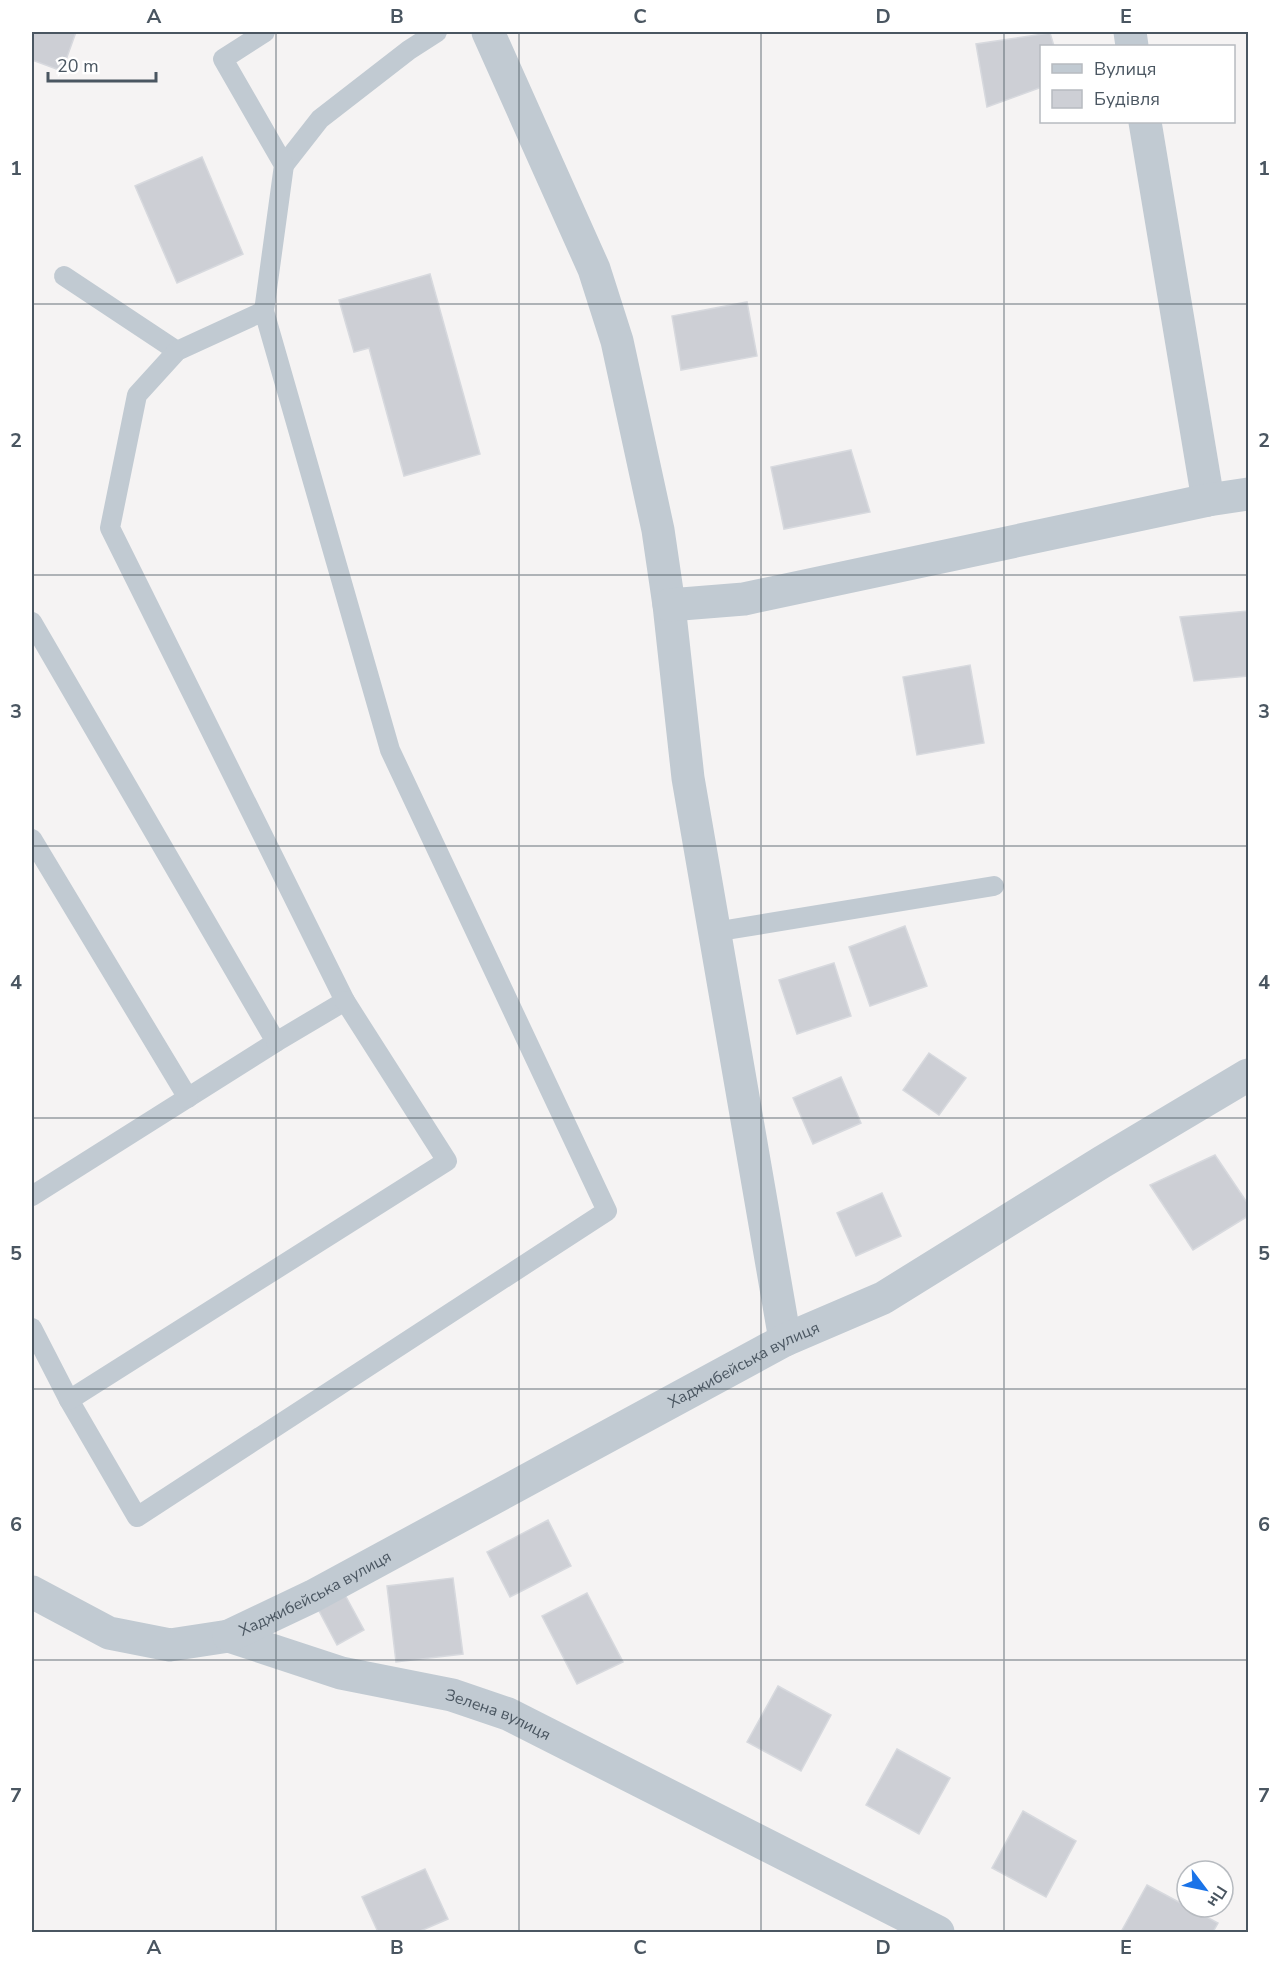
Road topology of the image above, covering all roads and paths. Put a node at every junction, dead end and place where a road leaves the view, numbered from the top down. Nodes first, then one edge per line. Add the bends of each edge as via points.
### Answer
1 (265, 32) edge
2 (437, 32) edge
3 (488, 32) edge
4 (1145, 123) edge
5 (284, 165) junction
6 (64, 276) dead end
7 (264, 310) junction
8 (177, 351) junction
9 (1248, 494) edge
10 (1208, 500) junction
11 (669, 605) junction
12 (32, 622) edge
13 (32, 839) edge
14 (994, 886) dead end
15 (714, 932) junction
16 (345, 1001) junction
17 (276, 1042) junction
18 (1248, 1076) edge
19 (188, 1098) junction
20 (32, 1196) edge
21 (32, 1328) edge
22 (785, 1340) junction
23 (69, 1400) junction
24 (32, 1592) edge
25 (229, 1636) junction
26 (938, 1932) edge

1 - 5 lane via 223,59
2 - 5 lane via 320,119
3 - 11 street via 589,258 617,341 658,530
4 - 10 street
5 - 7 lane
6 - 8 lane
7 - 8 lane
7 - 23 lane via 390,750 607,1211 137,1517
8 - 16 lane via 137,395 110,528
9 - 10 street
10 - 11 street via 744,599
11 - 15 street via 688,778
12 - 17 lane
13 - 19 lane
14 - 15 lane
15 - 22 street
16 - 17 lane
16 - 23 lane via 447,1161
17 - 19 lane
18 - 22 street, Хаджибейська вулиця via 884,1298
19 - 20 lane
21 - 23 lane
22 - 25 street, Хаджибейська вулиця via 313,1596
24 - 25 street, Зелена вулиця via 109,1633 170,1645
25 - 26 street, Зелена вулиця via 341,1673 452,1695 508,1714

